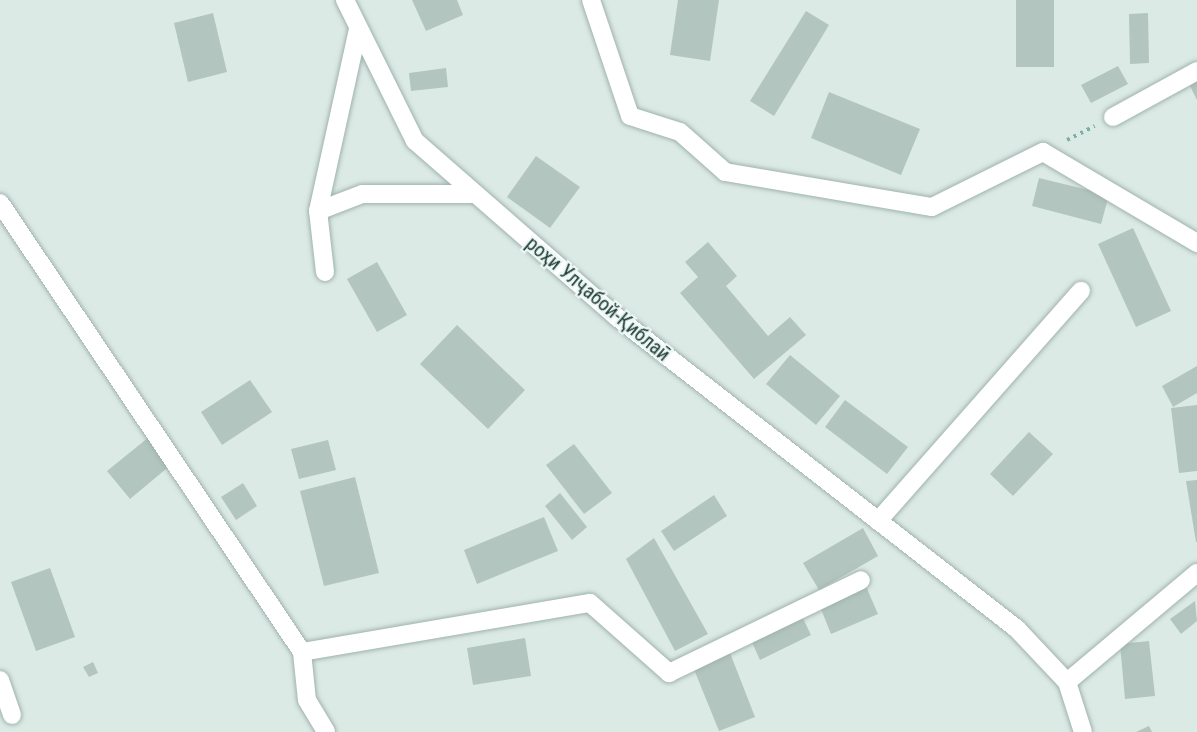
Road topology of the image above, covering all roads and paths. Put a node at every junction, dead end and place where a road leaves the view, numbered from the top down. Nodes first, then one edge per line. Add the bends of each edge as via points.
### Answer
1 (345, 0) edge
2 (591, 0) edge
3 (358, 29) junction
4 (1197, 71) edge
5 (1113, 117) dead end
6 (473, 194) junction
7 (0, 203) edge
8 (318, 211) junction
9 (1197, 243) edge
10 (325, 272) dead end
11 (1081, 291) dead end
12 (878, 521) junction
13 (1197, 573) edge
14 (861, 580) dead end
15 (302, 652) junction
16 (0, 680) edge
17 (1067, 682) junction
18 (12, 716) dead end
19 (326, 732) edge
20 (1083, 732) edge

1 - 3 street, роҳи Улҷабой-Қиблаӣ
2 - 9 street via 630,116 680,132 725,172 932,207 1043,152
3 - 6 street, роҳи Улҷабой-Қиблаӣ via 415,141
3 - 8 street
4 - 5 street
6 - 8 street via 362,194
6 - 12 street, роҳи Улҷабой-Қиблаӣ via 618,318
7 - 15 street
8 - 10 street
11 - 12 street
12 - 17 street, роҳи Улҷабой-Қиблаӣ via 1017,629
13 - 17 street
14 - 15 street via 669,673 590,603
15 - 19 street via 307,700
16 - 18 street
17 - 20 street

